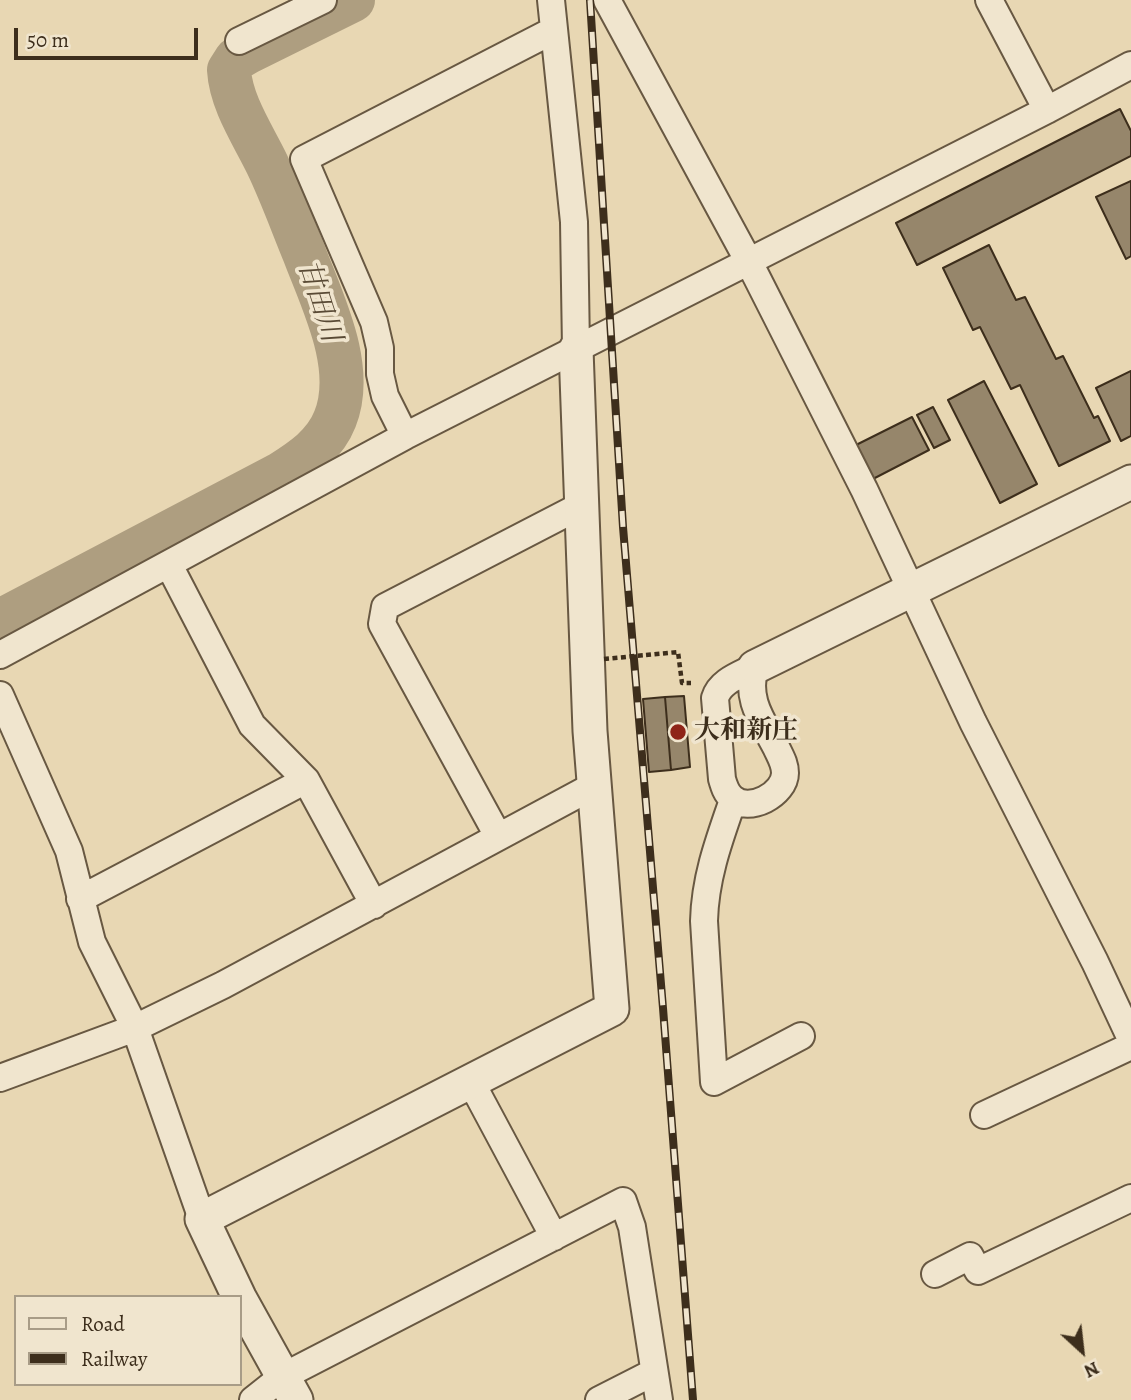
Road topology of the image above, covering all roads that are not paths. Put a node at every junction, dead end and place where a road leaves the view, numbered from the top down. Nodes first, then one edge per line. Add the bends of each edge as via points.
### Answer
1 (323, 0) edge
2 (551, 0) edge
3 (607, 0) edge
4 (989, 0) edge
5 (554, 30) junction
6 (239, 41) dead end
7 (1131, 65) edge
8 (1047, 110) junction
9 (749, 262) junction
10 (576, 349) junction
11 (405, 436) junction
12 (1131, 482) edge
13 (582, 505) junction
14 (169, 565) junction
15 (911, 589) junction
16 (0, 654) edge
17 (755, 667) junction
18 (0, 695) edge
19 (306, 780) junction
20 (595, 785) junction
21 (733, 800) junction
22 (498, 836) junction
23 (80, 899) junction
24 (374, 905) junction
25 (135, 1028) junction
26 (801, 1036) dead end
27 (1131, 1039) edge
28 (1131, 1046) edge
29 (0, 1078) edge
30 (470, 1080) junction
31 (984, 1115) dead end
32 (1131, 1198) edge
33 (202, 1219) junction
34 (554, 1237) junction
35 (935, 1274) dead end
36 (238, 1295) edge
37 (242, 1303) edge
38 (654, 1372) junction
39 (289, 1389) edge
40 (253, 1400) edge
41 (599, 1400) edge
42 (659, 1400) edge

1 - 6 street
2 - 5 street
3 - 9 street
4 - 8 street
5 - 10 street via 574,222
5 - 11 street via 304,159 374,322 385,396
7 - 8 street
8 - 9 street
9 - 10 street
9 - 15 street
10 - 11 street
10 - 13 street
11 - 14 street
12 - 15 street
13 - 20 street
13 - 22 street via 386,607 382,624
14 - 16 street
14 - 19 street via 252,725
15 - 17 street
15 - 27 street
17 - 21 street via 726,682 715,698 722,779
17 - 21 street via 750,681 753,700 784,763 785,775 781,786 754,804
18 - 23 street via 69,851
19 - 23 street
19 - 24 street
20 - 22 street
20 - 30 street via 612,1009
21 - 26 street via 704,895 714,1082
22 - 24 street
23 - 25 street via 92,942
24 - 25 street
25 - 29 street
25 - 33 street
28 - 31 street
30 - 33 street
30 - 34 street
32 - 35 street via 978,1271 970,1256
33 - 36 street
34 - 38 street via 623,1201 632,1227
34 - 39 street
37 - 39 street
38 - 41 street
38 - 42 street
39 - 40 street

